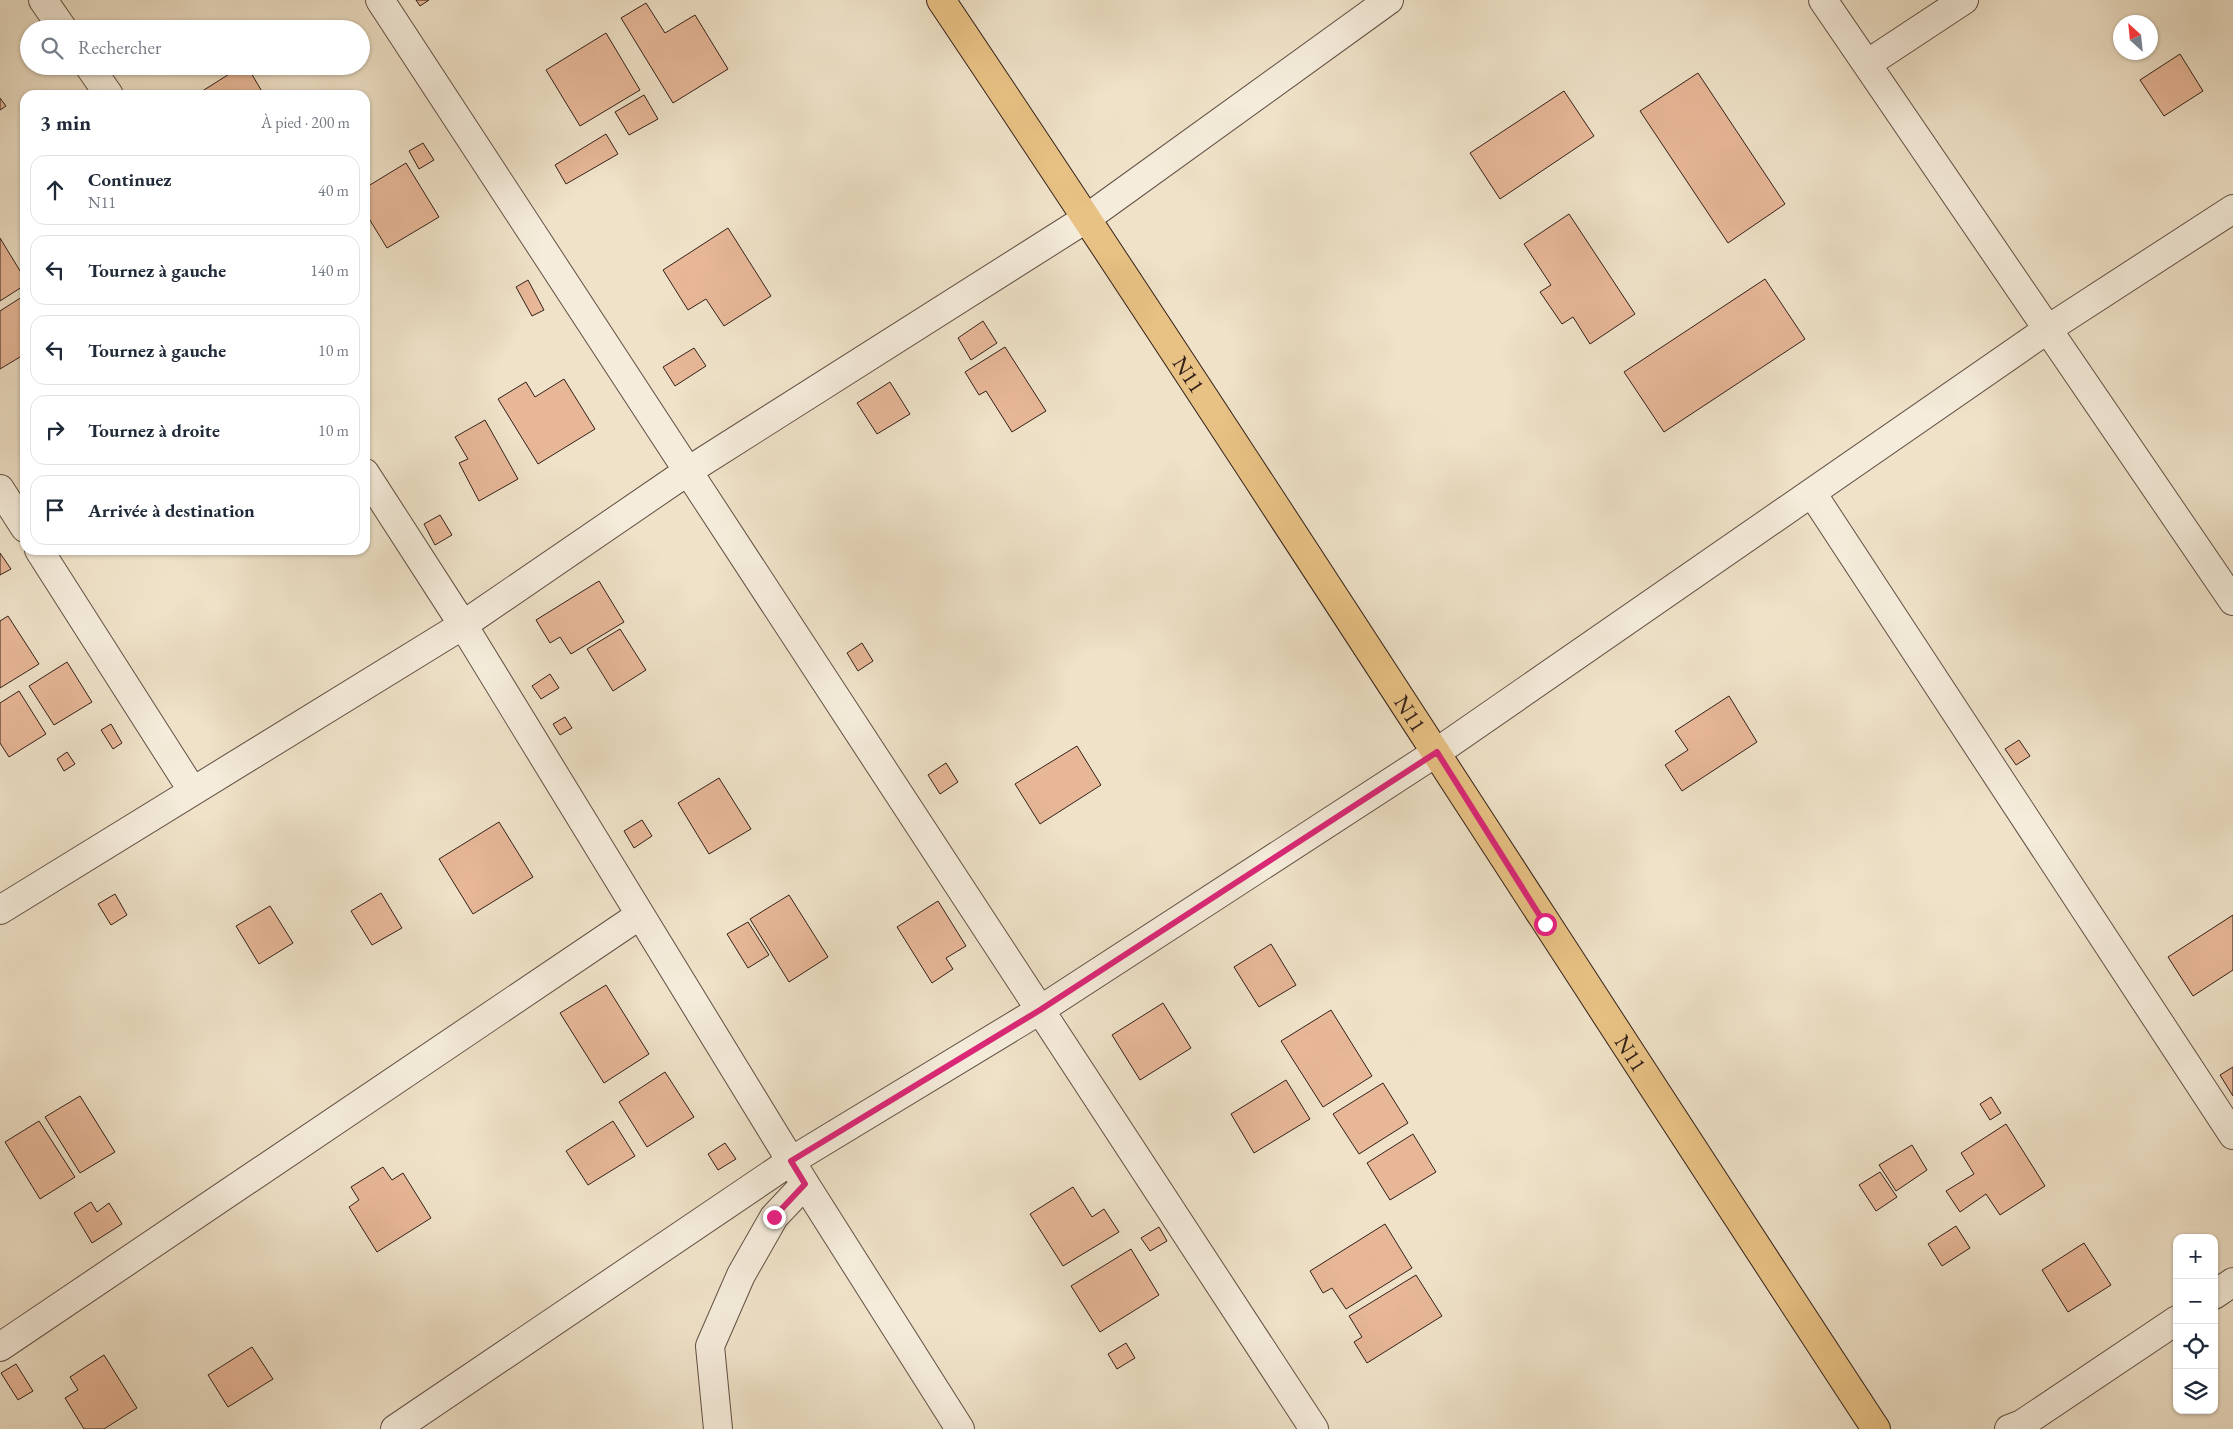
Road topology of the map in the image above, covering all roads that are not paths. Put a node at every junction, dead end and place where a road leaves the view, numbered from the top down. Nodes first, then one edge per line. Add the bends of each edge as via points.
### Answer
1 (43, 0) edge
2 (380, 0) edge
3 (940, 0) edge
4 (1389, 0) edge
5 (1823, 0) edge
6 (1964, 0) edge
7 (57, 20) edge
8 (1867, 64) junction
9 (95, 75) edge
10 (106, 90) edge
11 (2233, 209) edge
12 (1087, 218) junction
13 (2048, 329) junction
14 (688, 471) junction
15 (370, 481) edge
16 (0, 489) edge
17 (1812, 493) junction
18 (20, 520) edge
19 (42, 555) edge
20 (2233, 601) edge
21 (463, 625) junction
22 (1437, 752) junction
23 (192, 790) junction
24 (0, 910) edge
25 (640, 915) junction
26 (1040, 1010) junction
27 (2233, 1135) edge
28 (791, 1161) junction
29 (805, 1184) junction
30 (2233, 1282) edge
31 (2218, 1291) edge
32 (2173, 1323) edge
33 (0, 1347) edge
34 (395, 1429) edge
35 (718, 1429) edge
36 (960, 1429) edge
37 (1314, 1429) edge
38 (1876, 1429) edge
39 (2009, 1429) edge

1 - 7 street
2 - 14 street
3 - 12 main road, N11
4 - 12 street
5 - 8 street
6 - 8 street
8 - 13 street
9 - 10 street
11 - 13 street
12 - 14 street
12 - 22 main road, N11
13 - 17 street
13 - 20 street
14 - 21 street
14 - 26 street
15 - 21 street
16 - 18 street
17 - 22 street
17 - 27 street
19 - 23 street
21 - 23 street
21 - 25 street
22 - 26 street
22 - 38 main road, N11 via 1545,924
23 - 24 street
25 - 28 street
25 - 33 street
26 - 28 street
26 - 37 street
28 - 29 street
28 - 34 street
29 - 35 street via 774,1217 741,1275 710,1346
29 - 36 street
30 - 31 street
32 - 39 street via 2022,1424

